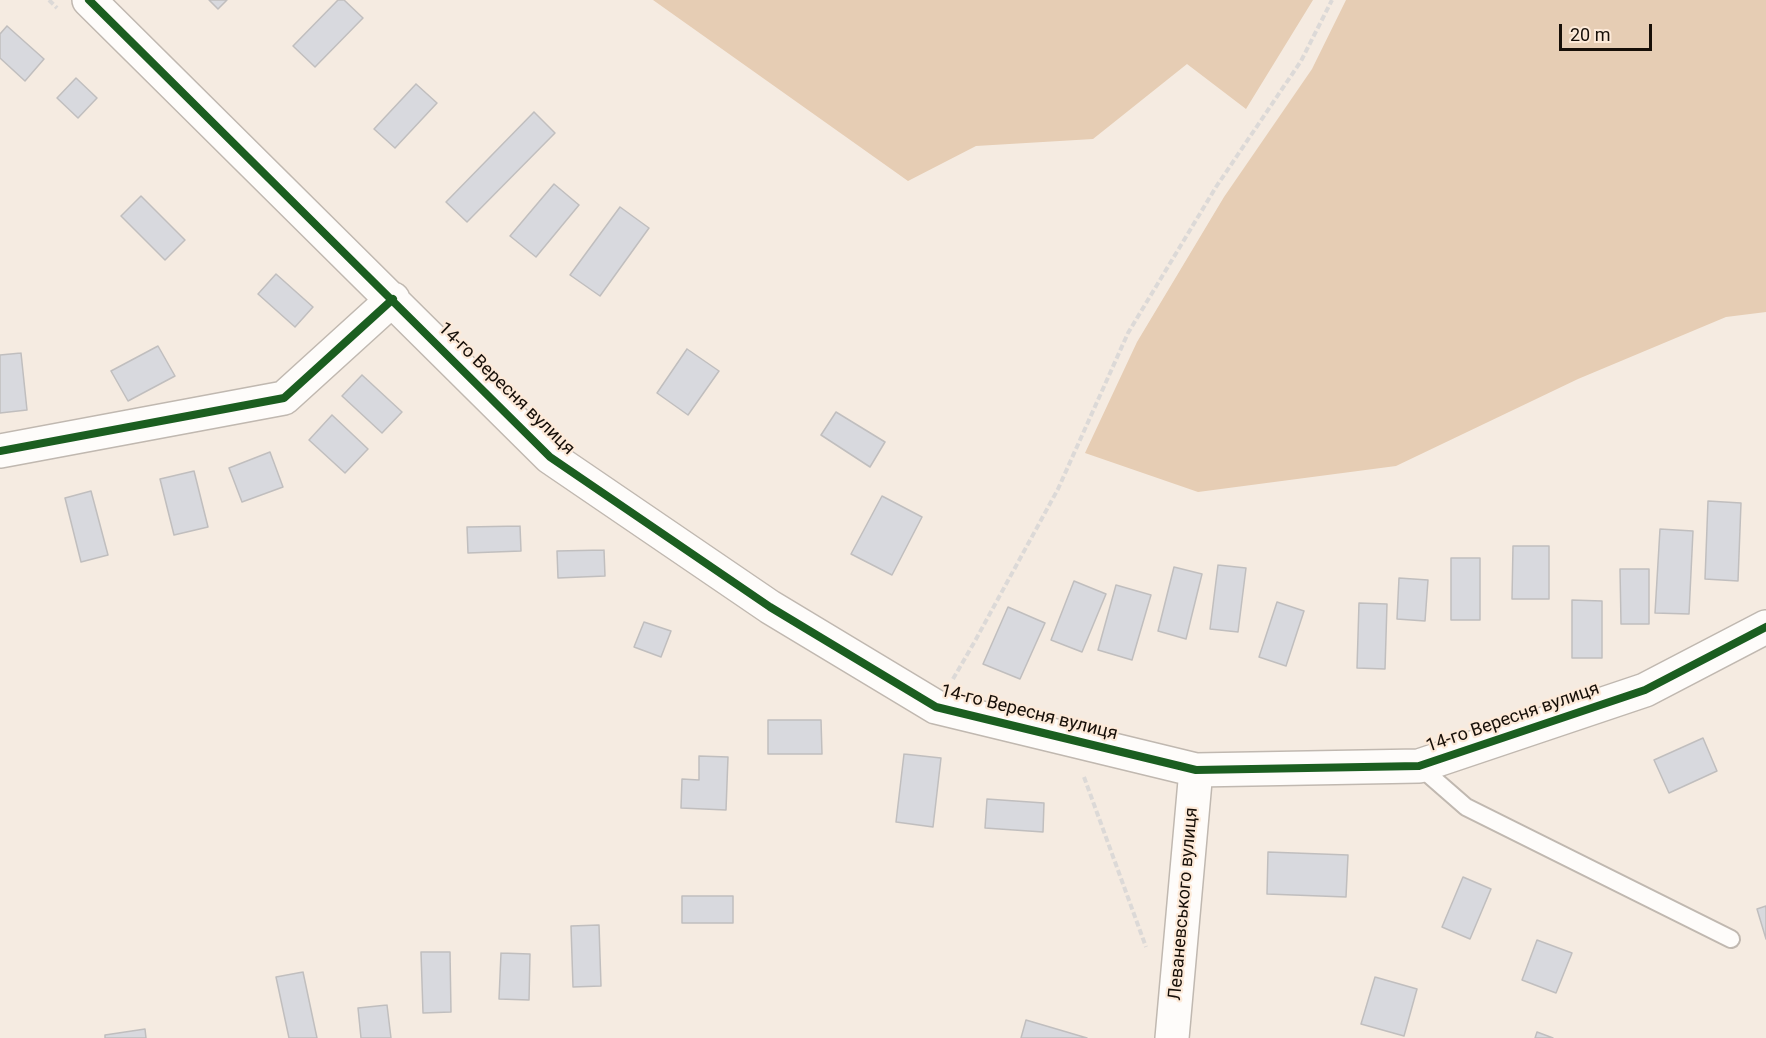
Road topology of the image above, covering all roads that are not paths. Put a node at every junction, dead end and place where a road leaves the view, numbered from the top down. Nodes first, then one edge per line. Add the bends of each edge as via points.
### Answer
1 (89, 0) edge
2 (393, 299) junction
3 (2, 451) edge
4 (1766, 627) edge
5 (1419, 766) junction
6 (1196, 770) junction
7 (1731, 939) dead end
8 (1172, 1038) edge

1 - 2 street, 14-го Вересня вулиця
2 - 3 street via 284,398
2 - 6 street, 14-го Вересня вулиця via 550,457 770,607 936,707
4 - 5 street, 14-го Вересня вулиця via 1646,690
5 - 6 street, 14-го Вересня вулиця
5 - 7 lane via 1466,807
6 - 8 street, Леваневського вулиця

